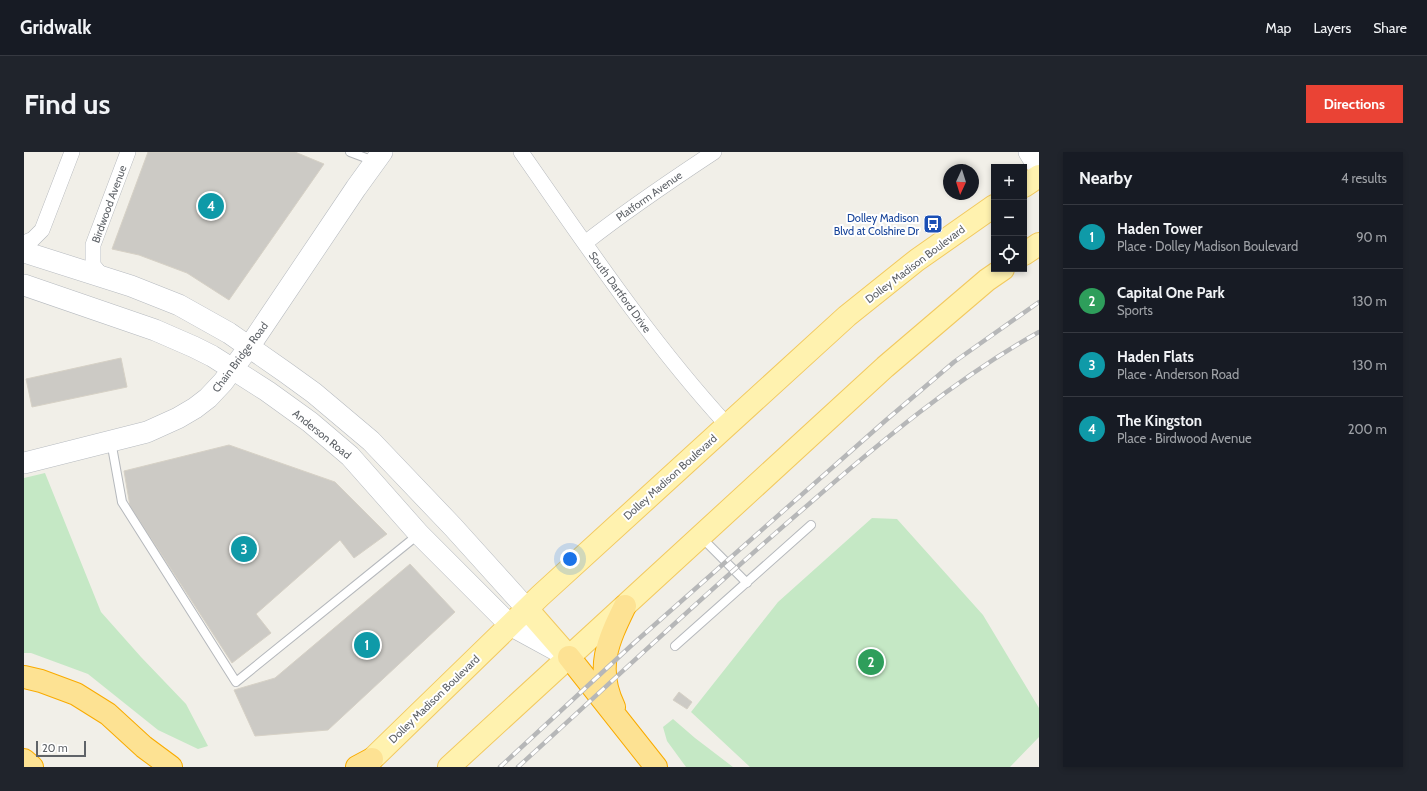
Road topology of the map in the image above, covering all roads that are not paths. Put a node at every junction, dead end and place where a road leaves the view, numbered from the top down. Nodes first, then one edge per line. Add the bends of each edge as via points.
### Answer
1 (72, 152) edge
2 (128, 152) edge
3 (350, 152) edge
4 (521, 152) edge
5 (714, 152) edge
6 (1029, 152) edge
7 (378, 157) edge
8 (1039, 168) edge
9 (1039, 176) edge
10 (1027, 184) edge
11 (991, 208) edge
12 (24, 243) edge
13 (585, 243) junction
14 (1039, 244) edge
15 (24, 252) edge
16 (1027, 252) edge
17 (999, 272) edge
18 (102, 277) junction
19 (24, 285) edge
20 (249, 348) junction
21 (234, 369) junction
22 (727, 425) junction
23 (111, 441) junction
24 (24, 463) edge
25 (811, 525) dead end
26 (420, 534) junction
27 (700, 536) junction
28 (748, 583) junction
29 (625, 606) junction
30 (527, 608) junction
31 (510, 625) junction
32 (675, 646) dead end
33 (569, 657) junction
34 (24, 677) edge
35 (623, 726) junction
36 (24, 760) edge
37 (364, 764) edge
38 (32, 767) edge
39 (171, 767) edge
40 (449, 767) edge
41 (656, 767) edge

1 - 12 street via 42,230
2 - 18 street, Birdwood Avenue via 93,245 94,265
3 - 7 lane
4 - 13 street, South Dartford Drive
5 - 13 street, Platform Avenue
6 - 8 street
7 - 20 street, Chain Bridge Road
9 - 10 main road
11 - 22 main road, Dolley Madison Boulevard via 917,260 847,316
13 - 22 street, South Dartford Drive via 656,341
14 - 16 main road
15 - 18 street
17 - 27 main road via 885,367
18 - 20 street via 179,305 224,330
19 - 21 street, Anderson Road via 155,330 207,353
20 - 21 street, Chain Bridge Road
20 - 30 street via 314,393 371,441
21 - 23 street, Chain Bridge Road via 214,393 178,418 147,432
21 - 26 street, Anderson Road via 338,444
22 - 30 main road, Dolley Madison Boulevard
23 - 24 street, Chain Bridge Road
23 - 26 lane via 122,502 236,682
25 - 28 lane
26 - 31 street, Anderson Road
27 - 28 lane
27 - 29 main road
28 - 32 lane
29 - 33 main road
29 - 35 highway via 610,639 604,671 609,695
30 - 31 main road, Dolley Madison Boulevard
30 - 33 main road
31 - 33 street, Anderson Road
31 - 37 main road, Dolley Madison Boulevard
33 - 35 highway
33 - 40 main road
34 - 39 highway via 76,694 108,714 144,747
35 - 41 highway
36 - 38 highway

